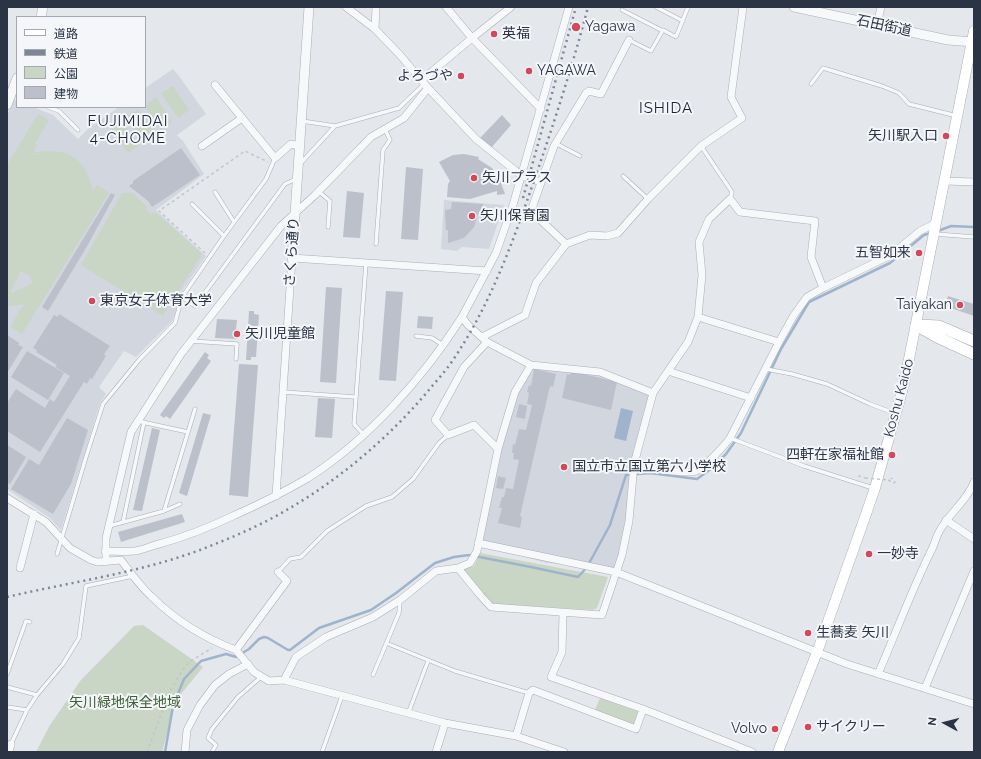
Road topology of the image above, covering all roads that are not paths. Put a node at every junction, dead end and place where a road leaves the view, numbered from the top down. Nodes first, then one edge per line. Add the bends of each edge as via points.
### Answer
1 (309, 7) edge
2 (346, 7) edge
3 (376, 7) edge
4 (446, 7) edge
5 (511, 7) edge
6 (569, 7) edge
7 (656, 7) edge
8 (688, 7) edge
9 (743, 7) edge
10 (794, 7) edge
11 (881, 7) edge
12 (622, 10) dead end
13 (682, 21) junction
14 (877, 25) junction
15 (375, 29) junction
16 (663, 31) junction
17 (974, 31) edge
18 (472, 38) junction
19 (629, 40) joint
20 (973, 42) edge
21 (16, 83) edge
22 (425, 84) junction
23 (811, 84) dead end
24 (215, 85) dead end
25 (14, 94) edge
26 (7, 104) edge
27 (51, 108) edge
28 (541, 109) junction
29 (958, 116) junction
30 (242, 118) junction
31 (301, 121) junction
32 (335, 126) junction
33 (385, 128) junction
34 (78, 130) dead end
35 (555, 143) junction
36 (202, 146) dead end
37 (299, 146) junction
38 (701, 146) junction
39 (580, 156) dead end
40 (274, 162) junction
41 (298, 167) junction
42 (522, 176) junction
43 (623, 176) dead end
44 (297, 179) junction
45 (945, 181) junction
46 (541, 182) junction
47 (974, 182) edge
48 (318, 191) junction
49 (215, 192) dead end
50 (730, 199) junction
51 (648, 200) junction
52 (192, 204) dead end
53 (295, 213) junction
54 (234, 222) junction
55 (328, 227) dead end
56 (935, 228) junction
57 (224, 236) junction
58 (974, 237) edge
59 (376, 244) dead end
60 (566, 244) junction
61 (292, 258) junction
62 (366, 263) junction
63 (486, 271) junction
64 (823, 288) junction
65 (182, 297) junction
66 (462, 317) junction
67 (698, 317) junction
68 (916, 325) junction
69 (416, 336) dead end
70 (484, 340) junction
71 (974, 340) edge
72 (191, 341) junction
73 (779, 342) junction
74 (444, 346) junction
75 (974, 354) edge
76 (236, 359) dead end
77 (531, 365) junction
78 (769, 370) junction
79 (668, 371) junction
80 (283, 392) junction
81 (653, 393) junction
82 (355, 396) junction
83 (751, 398) junction
84 (195, 409) dead end
85 (895, 413) junction
86 (140, 422) junction
87 (188, 432) junction
88 (363, 434) junction
89 (448, 436) junction
90 (732, 439) junction
91 (498, 450) junction
92 (634, 467) junction
93 (974, 484) edge
94 (874, 488) junction
95 (276, 496) junction
96 (7, 498) edge
97 (180, 504) dead end
98 (164, 511) junction
99 (34, 514) junction
100 (946, 520) junction
101 (123, 522) junction
102 (109, 526) junction
103 (974, 539) edge
104 (62, 540) junction
105 (478, 543) junction
106 (105, 551) junction
107 (57, 554) dead end
108 (106, 562) junction
109 (20, 568) dead end
110 (458, 568) junction
111 (974, 571) edge
112 (278, 572) joint
113 (616, 572) junction
114 (134, 576) junction
115 (400, 600) junction
116 (563, 613) junction
117 (30, 622) dead end
118 (386, 643) junction
119 (236, 650) junction
120 (817, 653) junction
121 (428, 661) junction
122 (246, 662) junction
123 (7, 674) edge
124 (878, 674) junction
125 (373, 675) dead end
126 (261, 676) junction
127 (284, 680) junction
128 (7, 687) edge
129 (925, 688) junction
130 (530, 693) junction
131 (37, 695) junction
132 (342, 696) junction
133 (974, 704) edge
134 (7, 707) edge
135 (643, 709) junction
136 (27, 710) junction
137 (408, 714) junction
138 (445, 723) junction
139 (516, 736) junction
140 (11, 744) joint
141 (9, 752) edge
142 (185, 752) edge
143 (212, 752) edge
144 (322, 752) edge
145 (436, 752) edge
146 (564, 752) edge
147 (752, 752) edge
148 (778, 752) edge

1 - 31 street, さくら通り
2 - 15 street
3 - 15 street
4 - 18 street
5 - 18 street
6 - 28 street
7 - 13 lane
8 - 13 lane
9 - 38 street via 731,97 742,118
10 - 14 street, 石田街道
11 - 14 street
12 - 16 lane
13 - 16 lane via 676,37
14 - 20 street, 石田街道 via 948,40
15 - 22 street
16 - 19 lane via 651,51
17 - 20 main road, Koshu Kaido
18 - 22 street
18 - 28 street
19 - 35 street via 601,94 589,90 586,93
20 - 29 main road, Koshu Kaido
21 - 25 street
22 - 32 lane via 399,108
22 - 33 street via 404,118
22 - 42 street via 476,139
23 - 29 lane via 823,68 899,92 909,104
24 - 30 street
25 - 26 street
27 - 34 lane via 59,111
28 - 42 street
29 - 45 main road, Koshu Kaido
30 - 36 street
30 - 40 street
31 - 32 lane
31 - 37 street, さくら通り
32 - 41 lane
33 - 48 street via 370,136
33 - 59 lane via 390,140 383,150
35 - 39 lane
35 - 46 street
37 - 40 street via 291,144
37 - 41 street, さくら通り
38 - 50 lane via 732,192
38 - 51 street
40 - 54 lane via 266,179
41 - 44 street, さくら通り
42 - 46 street
42 - 63 street via 504,231
43 - 51 lane
44 - 53 street, さくら通り
44 - 65 lane via 285,184 195,306
45 - 47 street
45 - 56 main road, Koshu Kaido
46 - 60 street via 531,211
48 - 53 street
48 - 55 lane via 330,201
49 - 54 lane
50 - 64 street via 740,212 815,221 811,257
50 - 67 street via 709,219 699,242 702,275
51 - 60 street via 618,234 590,235
52 - 57 lane
53 - 61 street, さくら通り
53 - 72 street via 281,226
54 - 57 lane
56 - 58 lane
56 - 64 street via 920,231 891,255
56 - 68 main road, Koshu Kaido
57 - 65 lane
60 - 70 street via 536,283 524,315
61 - 62 street
61 - 80 street, さくら通り
62 - 63 street
62 - 82 lane
63 - 66 street
64 - 73 street via 807,297
65 - 104 lane via 175,323 139,360 103,404
66 - 70 street
66 - 74 street
67 - 73 street
67 - 79 street via 688,342
68 - 71 main road via 940,326
68 - 75 main road
68 - 85 main road, Koshu Kaido via 909,363
69 - 74 lane via 432,338
70 - 77 street
70 - 89 street via 464,368 434,420
72 - 76 lane via 237,344
72 - 86 street
73 - 78 street
74 - 88 street via 405,394
77 - 81 street via 600,372
77 - 91 street via 515,392
78 - 83 street
78 - 85 lane via 827,384
79 - 81 street
79 - 83 street
80 - 82 lane
80 - 95 street, さくら通り
81 - 92 street
82 - 88 lane via 354,424
83 - 90 street
84 - 87 lane
85 - 94 main road, Koshu Kaido
86 - 87 lane
86 - 101 lane
86 - 102 street via 131,432
87 - 98 lane
88 - 95 street via 324,466
89 - 91 street via 474,426
89 - 112 lane via 439,443 413,479 392,497 366,506 327,531 301,556 290,559
90 - 92 street via 697,471
90 - 94 lane via 804,466
91 - 105 street
92 - 113 street via 629,520
93 - 100 street
94 - 120 main road, Koshu Kaido
95 - 106 street via 184,537 135,551
96 - 99 street
97 - 98 lane
98 - 101 lane
99 - 104 street via 46,522
99 - 109 street
100 - 103 street
100 - 124 street via 924,564
101 - 102 lane
102 - 106 street
104 - 107 lane
104 - 108 street via 70,548 91,560
105 - 110 street via 477,551 470,563
105 - 113 street
106 - 108 street
108 - 114 street via 121,560
110 - 115 street via 436,571
110 - 116 street via 491,607
111 - 129 street
112 - 119 street via 288,581
113 - 116 street via 602,616
113 - 120 street
114 - 119 street via 150,596 181,622
114 - 131 lane via 86,586 79,638 63,664
115 - 118 lane via 400,613
115 - 127 street via 373,616 326,637 296,657
116 - 135 street via 562,652 551,677
117 - 123 lane via 26,621
118 - 121 lane
118 - 125 lane
119 - 122 street
120 - 124 street
120 - 148 main road, Koshu Kaido
121 - 130 lane
121 - 137 lane
122 - 126 street
122 - 142 street via 215,685 200,705 187,730
124 - 129 street
126 - 127 street via 269,681
126 - 143 lane via 238,696 212,730 208,738 216,745
127 - 132 street
128 - 131 lane
129 - 133 street
130 - 135 street via 534,690 636,729
130 - 139 street
131 - 136 lane
132 - 137 street
132 - 144 lane
134 - 136 lane
135 - 147 street
136 - 140 lane
137 - 138 street
138 - 139 street
138 - 145 street
139 - 146 street
140 - 141 street

